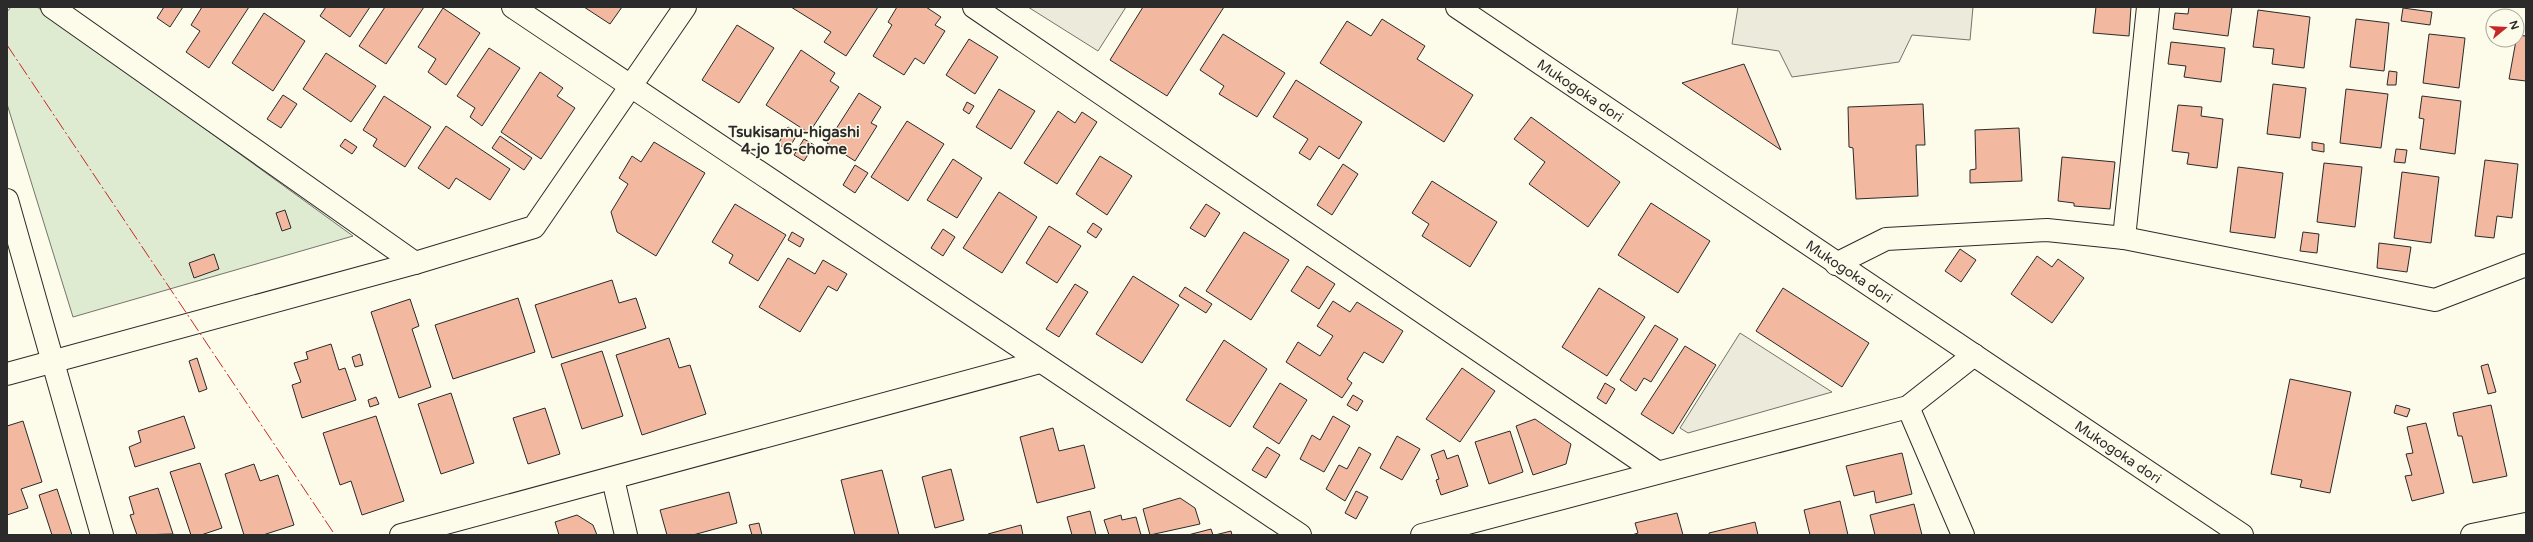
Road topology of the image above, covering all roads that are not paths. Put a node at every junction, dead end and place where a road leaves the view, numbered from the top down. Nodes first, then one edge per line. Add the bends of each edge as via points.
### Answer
1 (52, 7) edge
2 (513, 7) edge
3 (685, 7) edge
4 (974, 7) edge
5 (1458, 7) edge
6 (2148, 7) edge
7 (632, 88) junction
8 (7, 200) edge
9 (2124, 238) junction
10 (415, 263) junction
11 (1836, 264) junction
12 (2526, 265) edge
13 (1974, 355) junction
14 (52, 360) junction
15 (1040, 362) junction
16 (7, 374) edge
17 (1908, 407) junction
18 (1657, 472) junction
19 (613, 479) junction
20 (2526, 524) edge
21 (102, 535) edge
22 (401, 535) edge
23 (626, 535) edge
24 (1300, 535) edge
25 (1422, 535) edge
26 (1963, 535) edge
27 (2242, 535) edge
28 (2472, 535) edge

1 - 10 street
2 - 7 street
3 - 7 street
4 - 18 street
5 - 11 street, Mukogoka dori
6 - 9 street
7 - 10 street via 534,227
7 - 15 street
8 - 14 street
9 - 11 street via 2047,230 1886,238
9 - 12 street via 2435,300
10 - 14 street
11 - 13 street, Mukogoka dori
13 - 17 street
13 - 27 street, Mukogoka dori
14 - 16 street
14 - 21 street
15 - 19 street
15 - 24 street
17 - 18 street
17 - 26 street
18 - 25 street
19 - 22 street
19 - 23 street
20 - 28 street

